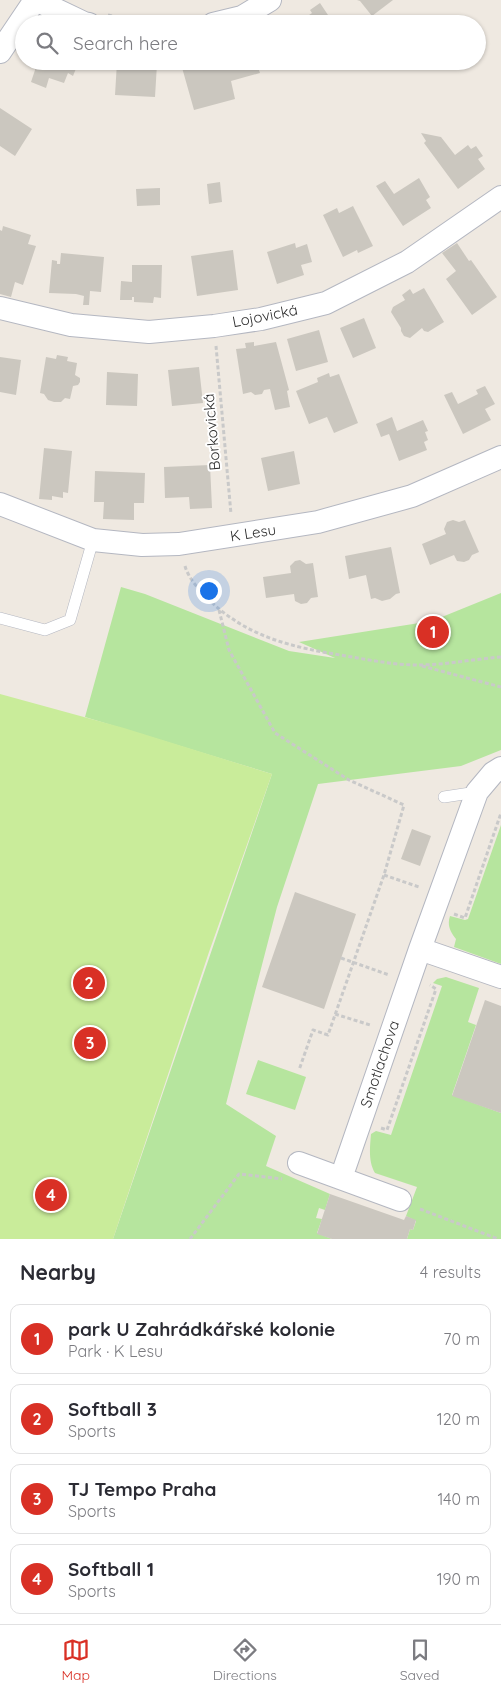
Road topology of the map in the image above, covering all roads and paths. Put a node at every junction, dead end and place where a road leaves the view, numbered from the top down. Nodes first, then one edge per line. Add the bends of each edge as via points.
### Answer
1 (35, 0) edge
2 (270, 0) edge
3 (25, 15) edge
4 (67, 15) edge
5 (245, 15) edge
6 (15, 30) edge
7 (0, 52) edge
8 (501, 197) edge
9 (0, 308) edge
10 (214, 326) junction
11 (501, 457) edge
12 (0, 504) edge
13 (233, 536) junction
14 (93, 540) junction
15 (179, 544) junction
16 (219, 610) junction
17 (0, 618) edge
18 (501, 657) edge
19 (420, 665) junction
20 (501, 687) edge
21 (501, 768) edge
22 (477, 792) junction
23 (444, 797) dead end
24 (501, 814) edge
25 (384, 875) junction
26 (421, 888) dead end
27 (452, 913) dead end
28 (420, 949) junction
29 (341, 958) dead end
30 (446, 958) junction
31 (353, 962) junction
32 (393, 967) dead end
33 (390, 975) junction
34 (501, 977) edge
35 (387, 984) dead end
36 (335, 1014) junction
37 (372, 1026) dead end
38 (299, 1070) dead end
39 (379, 1127) dead end
40 (299, 1163) dead end
41 (341, 1178) junction
42 (282, 1179) dead end
43 (409, 1204) joint
44 (190, 1239) edge
45 (498, 1239) edge

1 - 3 street
1 - 4 street
2 - 5 street
6 - 7 street
8 - 10 street, Lojovická via 407,262 326,303 261,319
9 - 10 street, Lojovická via 71,325 149,332
10 - 13 path, Borkovická
11 - 13 street, K Lesu via 412,496 318,522
12 - 14 street, K Lesu
13 - 15 street, K Lesu
14 - 15 street, K Lesu via 142,545
14 - 17 lane via 70,620 45,630
15 - 16 path via 186,570 200,591
16 - 19 path via 248,629 281,643 392,664
16 - 25 path via 229,650 275,733 349,780 404,805
18 - 19 path
19 - 20 path
21 - 22 street, Smotlachova
22 - 23 lane
22 - 28 street, Smotlachova
24 - 27 path via 465,918
25 - 26 path
25 - 31 path
28 - 30 street
28 - 41 street, Smotlachova
29 - 31 path
30 - 34 street
30 - 39 path via 441,973 426,984 436,989 388,1130
31 - 33 path
31 - 36 path
32 - 33 path
33 - 35 path
36 - 37 path
36 - 38 path via 328,1035 313,1030
40 - 41 street
41 - 43 street
42 - 44 path via 240,1174
43 - 45 path

